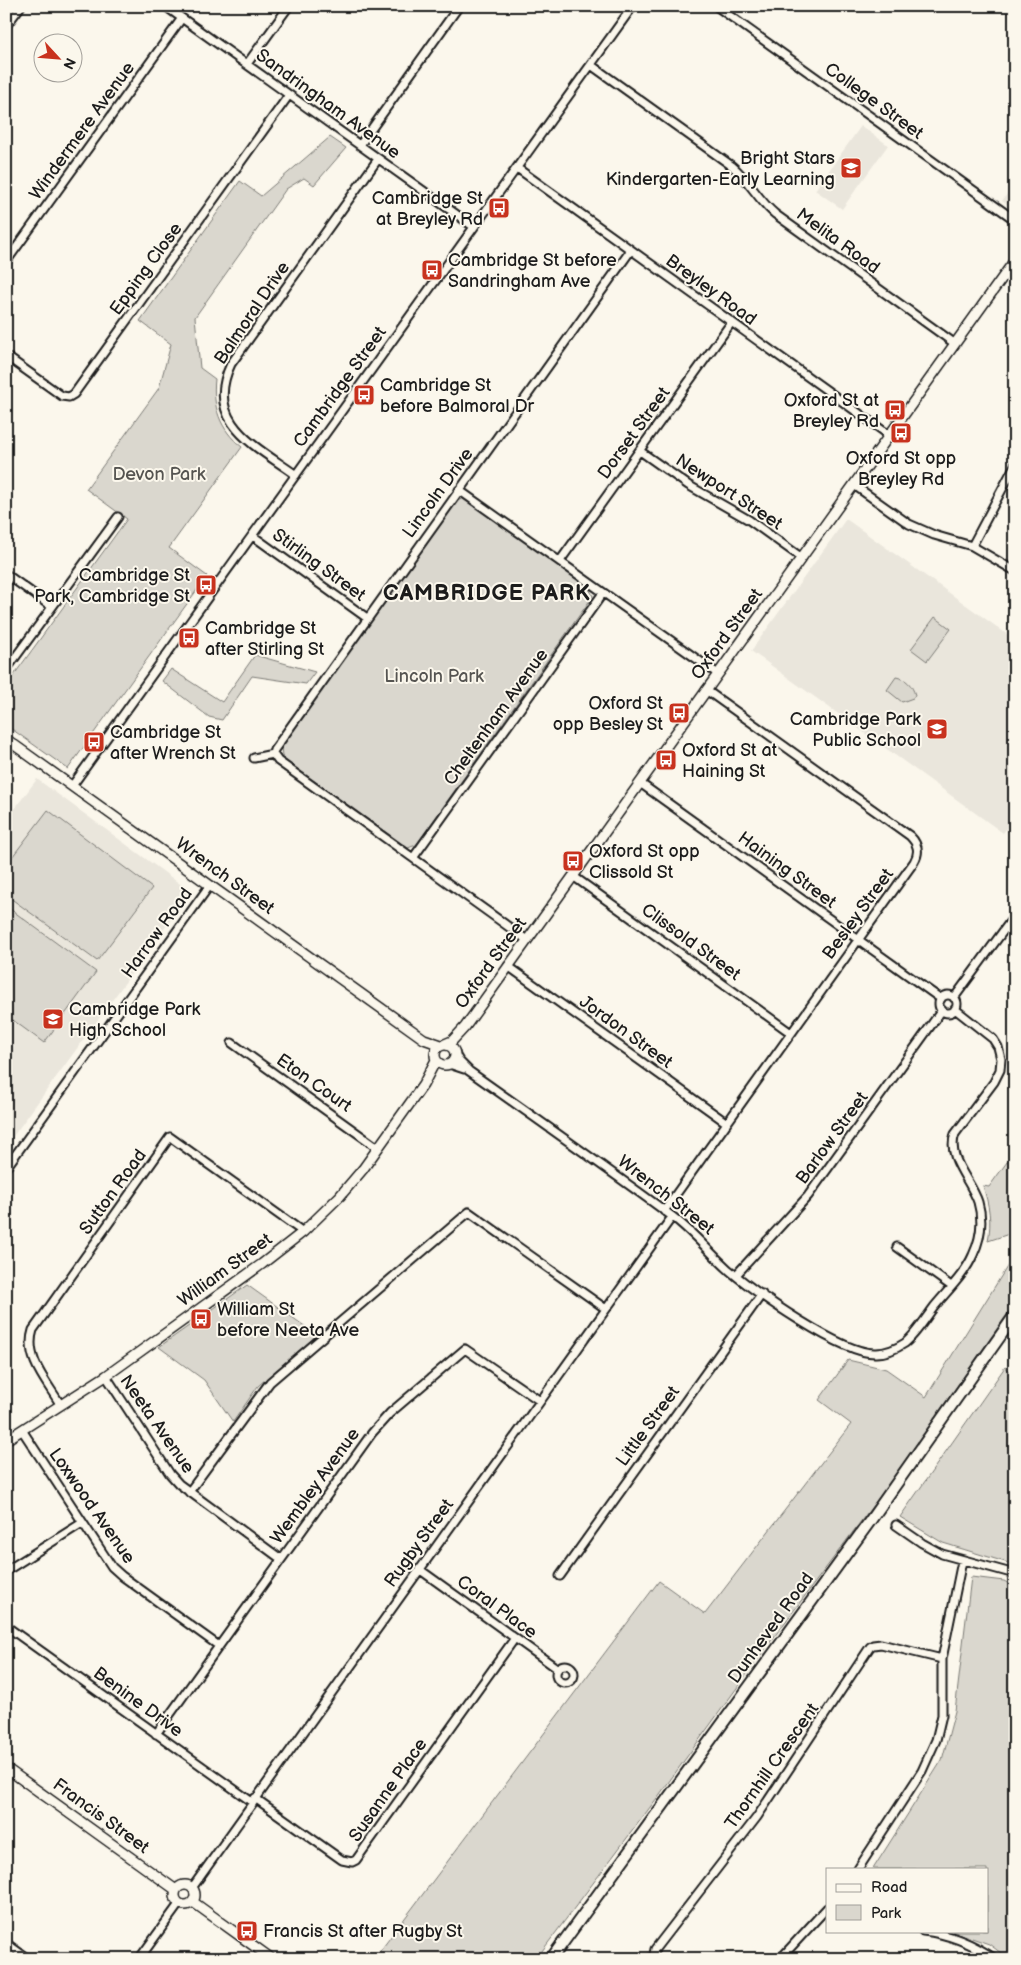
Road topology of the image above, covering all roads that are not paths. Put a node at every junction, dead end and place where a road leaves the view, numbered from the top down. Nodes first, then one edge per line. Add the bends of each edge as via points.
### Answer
1 (21, 6) edge
2 (165, 6) edge
3 (289, 6) edge
4 (459, 6) edge
5 (632, 6) edge
6 (716, 6) edge
7 (182, 18) junction
8 (6, 26) edge
9 (247, 64) junction
10 (591, 65) junction
11 (289, 95) junction
12 (360, 145) junction
13 (378, 159) junction
14 (516, 168) junction
15 (1015, 220) edge
16 (474, 228) junction
17 (631, 250) junction
18 (1015, 260) edge
19 (6, 262) edge
20 (731, 323) junction
21 (954, 343) junction
22 (6, 356) edge
23 (889, 435) junction
24 (640, 451) junction
25 (1015, 465) edge
26 (296, 475) junction
27 (854, 486) junction
28 (459, 490) junction
29 (118, 517) dead end
30 (253, 536) junction
31 (972, 546) junction
32 (802, 558) junction
33 (560, 561) junction
34 (1015, 570) edge
35 (6, 574) edge
36 (603, 593) junction
37 (52, 607) junction
38 (367, 618) junction
39 (6, 670) edge
40 (718, 674) junction
41 (706, 690) junction
42 (6, 739) edge
43 (273, 754) junction
44 (254, 758) dead end
45 (640, 783) junction
46 (72, 786) junction
47 (413, 858) junction
48 (573, 876) junction
49 (210, 885) junction
50 (1015, 914) edge
51 (527, 940) junction
52 (858, 940) junction
53 (508, 966) junction
54 (954, 998) junction
55 (941, 999) junction
56 (955, 1009) junction
57 (942, 1010) junction
58 (791, 1033) junction
59 (232, 1043) dead end
60 (445, 1054) junction
61 (468, 1071) junction
62 (727, 1122) junction
63 (378, 1148) junction
64 (6, 1168) edge
65 (664, 1211) junction
66 (672, 1216) junction
67 (303, 1232) junction
68 (897, 1247) dead end
69 (736, 1275) junction
70 (951, 1286) junction
71 (762, 1294) junction
72 (606, 1309) junction
73 (1015, 1315) edge
74 (106, 1376) junction
75 (540, 1401) junction
76 (60, 1404) junction
77 (22, 1430) junction
78 (6, 1440) edge
79 (189, 1492) junction
80 (82, 1523) junction
81 (896, 1525) dead end
82 (281, 1559) junction
83 (962, 1561) junction
84 (419, 1569) junction
85 (6, 1571) edge
86 (1015, 1574) edge
87 (560, 1576) dead end
88 (6, 1626) edge
89 (515, 1638) junction
90 (219, 1646) junction
91 (942, 1659) junction
92 (558, 1669) dead end
93 (156, 1734) junction
94 (6, 1768) edge
95 (253, 1800) junction
96 (859, 1868) edge
97 (192, 1888) junction
98 (176, 1890) junction
99 (193, 1902) junction
100 (179, 1904) junction
101 (826, 1909) edge
102 (928, 1932) edge
103 (7, 1945) edge
104 (28, 1959) edge
105 (140, 1959) edge
106 (272, 1959) edge
107 (551, 1959) edge
108 (652, 1959) edge
109 (780, 1959) edge
110 (995, 1959) edge

1 - 8 street
2 - 7 street, Sandringham Avenue
3 - 9 street
4 - 12 street
5 - 10 street, Cambridge Street
6 - 15 street, College Street
7 - 9 street, Sandringham Avenue
7 - 19 street, Windermere Avenue
9 - 11 street, Sandringham Avenue
10 - 14 street, Cambridge Street
10 - 21 street, Melita Road via 737,170 775,214
11 - 12 street, Sandringham Avenue
11 - 22 street, Epping Close via 74,394 62,396
12 - 13 street, Sandringham Avenue
13 - 16 street, Sandringham Avenue
13 - 26 street, Balmoral Drive via 231,364 225,379 224,402 232,424 247,440
14 - 16 street, Cambridge Street
14 - 17 street, Breyley Road
16 - 26 street, Cambridge Street
17 - 20 street, Breyley Road
17 - 28 street, Lincoln Drive
18 - 21 street, Oxford Street
20 - 23 street, Breyley Road
20 - 24 street, Dorset Street
21 - 23 street, Oxford Street
23 - 27 street, Oxford Street
24 - 32 street, Newport Street
24 - 33 street, Dorset Street
25 - 31 street
26 - 30 street, Cambridge Street
27 - 31 street via 909,524
27 - 32 street, Oxford Street
28 - 33 street
28 - 38 street, Lincoln Drive
29 - 37 street
30 - 38 street, Stirling Street
30 - 46 street, Cambridge Street
31 - 34 street
32 - 40 street, Oxford Street
33 - 36 street
35 - 37 street
36 - 40 street
36 - 47 street, Cheltenham Avenue
37 - 39 street
38 - 43 street, Lincoln Drive
40 - 41 street, Oxford Street
41 - 45 street, Oxford Street
41 - 52 street, Besley Street via 910,836 916,844 918,854 914,862
42 - 46 street, Wrench Street
43 - 44 street
43 - 47 street via 284,766
45 - 48 street, Oxford Street
45 - 52 street, Haining Street
46 - 49 street, Wrench Street
47 - 51 street
48 - 51 street, Oxford Street
48 - 58 street, Clissold Street
49 - 60 street, Wrench Street
49 - 64 street, Harrow Road
50 - 54 street
51 - 53 street, Oxford Street
52 - 55 street, Haining Street
52 - 58 street, Besley Street
53 - 60 street, Oxford Street
53 - 62 street, Jordon Street
54 - 55 street via 947,996
54 - 56 street
55 - 57 street
56 - 57 street via 948,1013
56 - 70 street via 993,1039 1001,1059 997,1076 955,1134 953,1142 954,1154 978,1201 980,1230 973,1256
57 - 69 street, Barlow Street via 808,1196
58 - 62 street, Besley Street
59 - 63 street, Eton Court
60 - 61 street, Wrench Street
60 - 61 street, Wrench Street via 459,1061
60 - 63 street, William Street
61 - 65 street, Wrench Street
62 - 65 street, Besley Street
63 - 67 street, William Street via 349,1187
65 - 66 street, Wrench Street
66 - 69 street, Wrench Street
66 - 72 street, Rugby Street
67 - 74 street, William Street
67 - 76 street, Sutton Road via 170,1137 33,1330 32,1357
68 - 70 street
69 - 71 street, Wrench Street
70 - 71 street, Wrench Street via 906,1342 889,1351 871,1353 853,1348 814,1328
71 - 87 street, Little Street
72 - 75 street, Rugby Street
72 - 79 street via 469,1212 270,1382
73 - 107 main road, Dunheved Road
74 - 76 street, William Street
74 - 79 street, Neeta Avenue via 170,1474
75 - 82 street, Wembley Avenue via 465,1349 377,1427
75 - 84 street, Rugby Street
76 - 77 street, William Street
77 - 78 street, William Street
77 - 80 street, Loxwood Avenue
79 - 82 street, Neeta Avenue
80 - 85 street
80 - 90 street, Loxwood Avenue via 119,1574
81 - 83 street via 930,1548
82 - 90 street, Wembley Avenue
83 - 86 street
83 - 91 street
84 - 89 street, Coral Place
84 - 95 street, Rugby Street
88 - 93 street, Benine Drive
89 - 92 street, Coral Place
89 - 95 street, Susanne Place via 356,1860 342,1860
90 - 93 street, Wembley Avenue
91 - 96 street via 942,1715 933,1749
91 - 108 street, Thornhill Crescent via 881,1644 870,1648 773,1794 654,1949
93 - 95 street, Benine Drive
94 - 98 street, Francis Street
95 - 97 street, Rugby Street
97 - 98 street via 182,1886
97 - 99 street
98 - 100 street via 175,1899
99 - 100 street
99 - 106 street
100 - 105 street
101 - 109 street
102 - 110 street via 958,1938
103 - 104 street

